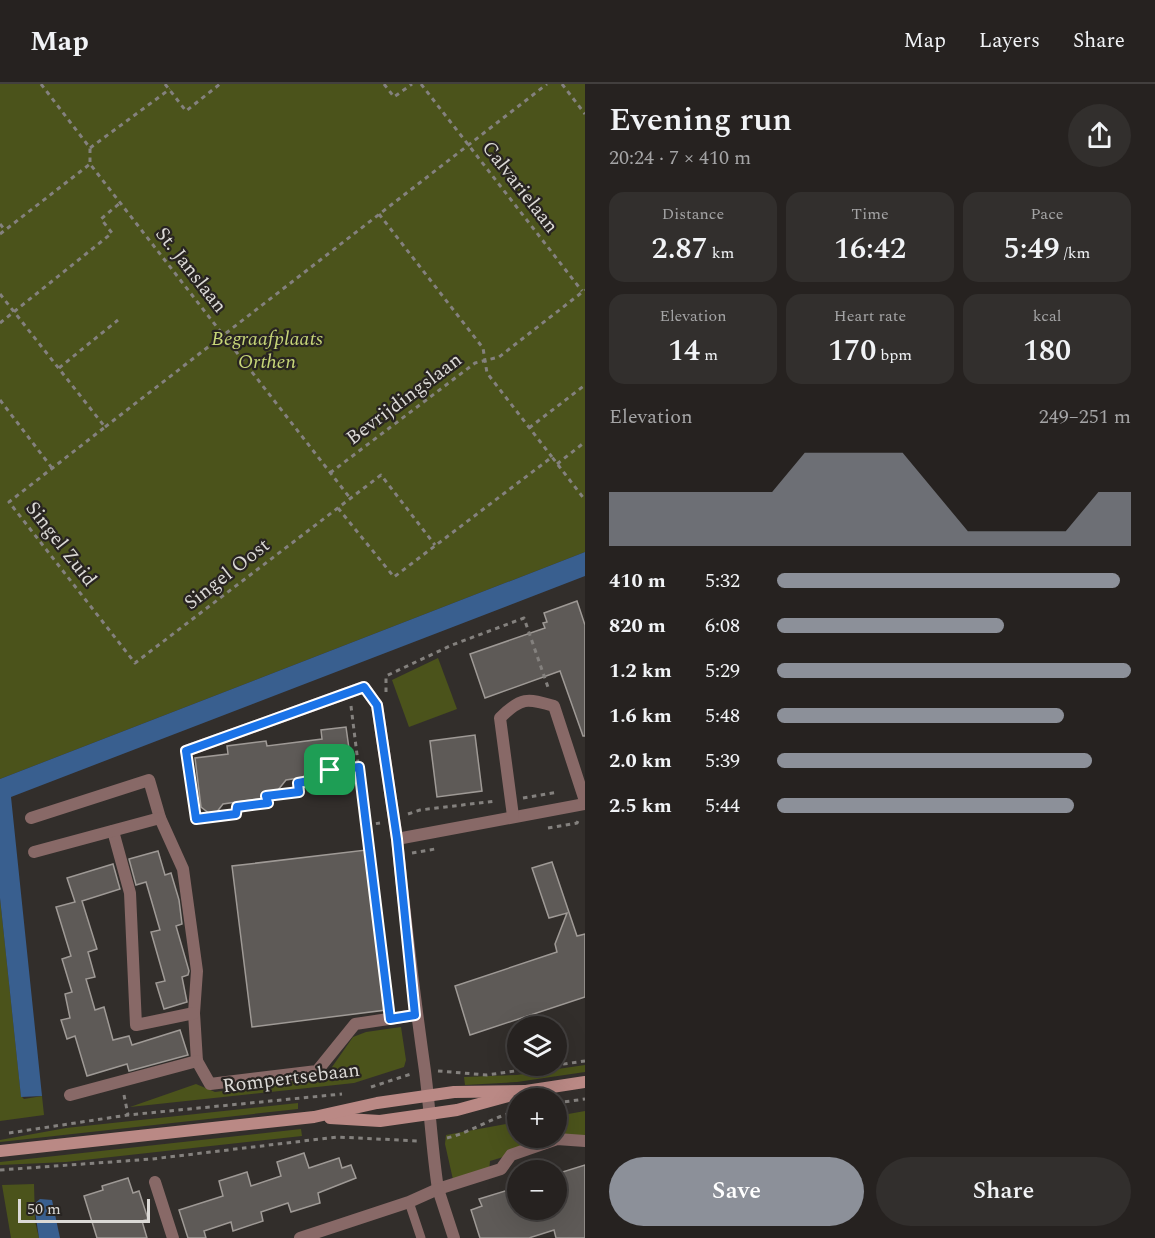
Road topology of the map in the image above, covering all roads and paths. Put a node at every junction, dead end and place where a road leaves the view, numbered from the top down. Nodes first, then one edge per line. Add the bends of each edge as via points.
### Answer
1 (41, 84) edge
2 (165, 84) edge
3 (220, 84) edge
4 (384, 84) edge
5 (412, 84) edge
6 (422, 84) edge
7 (547, 84) edge
8 (562, 84) edge
9 (170, 90) junction
10 (585, 114) edge
11 (469, 145) junction
12 (90, 148) junction
13 (90, 164) junction
14 (120, 203) junction
15 (379, 214) junction
16 (0, 224) edge
17 (5, 230) junction
18 (0, 234) edge
19 (584, 291) edge
20 (0, 294) edge
21 (14, 312) junction
22 (118, 320) dead end
23 (0, 323) edge
24 (223, 335) junction
25 (485, 360) junction
26 (59, 369) junction
27 (585, 385) edge
28 (0, 400) edge
29 (105, 428) junction
30 (529, 428) junction
31 (585, 442) edge
32 (552, 457) junction
33 (556, 464) junction
34 (52, 468) junction
35 (330, 473) junction
36 (350, 498) junction
37 (585, 500) edge
38 (338, 508) junction
39 (435, 545) junction
40 (135, 663) joint
41 (350, 693) junction
42 (377, 705) junction
43 (554, 706) junction
44 (186, 751) joint
45 (359, 767) junction
46 (584, 798) edge
47 (511, 800) junction
48 (513, 816) junction
49 (31, 818) dead end
50 (160, 818) junction
51 (394, 821) junction
52 (367, 825) junction
53 (113, 831) junction
54 (397, 839) junction
55 (34, 852) dead end
56 (194, 1013) junction
57 (415, 1015) junction
58 (390, 1019) junction
59 (197, 1061) junction
60 (585, 1061) edge
61 (425, 1073) junction
62 (121, 1082) junction
63 (585, 1082) edge
64 (370, 1088) dead end
65 (546, 1088) edge
66 (507, 1091) edge
67 (350, 1093) dead end
68 (69, 1095) dead end
69 (507, 1096) edge
70 (585, 1099) edge
71 (567, 1101) edge
72 (427, 1104) junction
73 (507, 1114) edge
74 (128, 1115) junction
75 (314, 1118) junction
76 (0, 1135) edge
77 (430, 1140) junction
78 (585, 1141) edge
79 (0, 1151) edge
80 (0, 1170) edge
81 (155, 1182) dead end
82 (438, 1189) junction
83 (409, 1202) junction
84 (173, 1238) edge
85 (300, 1238) edge
86 (421, 1238) edge
87 (454, 1238) edge

1 - 12 path
2 - 9 path
3 - 9 path via 186,111
4 - 5 path via 394,97
6 - 11 path, Calvarielaan
7 - 11 path, Singel Zuid
8 - 10 path
9 - 12 path
11 - 15 path, Singel Zuid
11 - 19 path, Calvarielaan
12 - 13 path
13 - 14 path, St. Janslaan
13 - 17 path
14 - 21 path via 101,219 112,233
14 - 24 path, St. Janslaan
15 - 24 path, Singel Zuid
15 - 25 path via 483,348
16 - 17 path
17 - 18 path
19 - 25 path, Bevrijdingslaan via 499,357
20 - 21 path
21 - 23 path
21 - 26 path
22 - 26 path
24 - 29 path, Singel Zuid
24 - 35 path, St. Janslaan
25 - 30 path via 487,372
25 - 35 path, Bevrijdingslaan via 475,363
26 - 29 path
27 - 30 path
28 - 34 path
29 - 34 path, Singel Zuid
30 - 32 path
31 - 33 path
32 - 33 path
32 - 39 path
33 - 37 path
34 - 40 path, Singel Zuid via 9,502
35 - 36 path, St. Janslaan
36 - 38 path, Singel Oost
36 - 39 path, Singel Oost via 381,475
38 - 39 path via 394,577
38 - 40 path, Singel Oost
41 - 42 street via 364,687
41 - 44 street
41 - 45 path
42 - 43 path via 386,697 386,676 452,645 524,618
42 - 51 street
43 - 46 street
43 - 47 street via 530,699 514,704 500,718
44 - 45 path via 196,819 236,814 237,807 268,803 266,796 299,792 298,783 331,777 330,770
45 - 52 path
46 - 47 path
46 - 48 street
47 - 48 street
47 - 51 path via 420,810
48 - 54 street
49 - 50 street, Rompertsebaan via 149,780
50 - 53 street
50 - 56 street, Rompertsebaan via 183,869 197,971
51 - 52 path
51 - 54 street
52 - 58 path
53 - 55 street
53 - 56 street via 130,893 136,1025
54 - 57 street
56 - 59 street, Rompertsebaan
57 - 58 street, Rompertsebaan
57 - 61 street
58 - 59 street, Rompertsebaan via 355,1024 316,1071 210,1084
59 - 62 street, Rompertsebaan
60 - 61 path, Rompertsebaan via 487,1075
61 - 64 path, Rompertsebaan
61 - 72 street
62 - 68 street, Rompertsebaan
62 - 74 path
63 - 65 street, Rompertsebaan
66 - 72 street, Rompertsebaan via 454,1092
67 - 74 path, Rompertsebaan
69 - 72 street, Rompertsebaan via 457,1110
70 - 71 path
72 - 75 street, Rompertsebaan via 377,1102
72 - 75 street, Rompertsebaan via 380,1121
72 - 77 street
73 - 77 path via 476,1130
74 - 76 path, Rompertsebaan
75 - 79 street, Rompertsebaan
77 - 80 path via 337,1137 152,1159
77 - 82 street
78 - 82 street via 557,1139 511,1155 501,1169
81 - 84 street
82 - 83 street
82 - 87 street
83 - 85 street
83 - 86 lane

